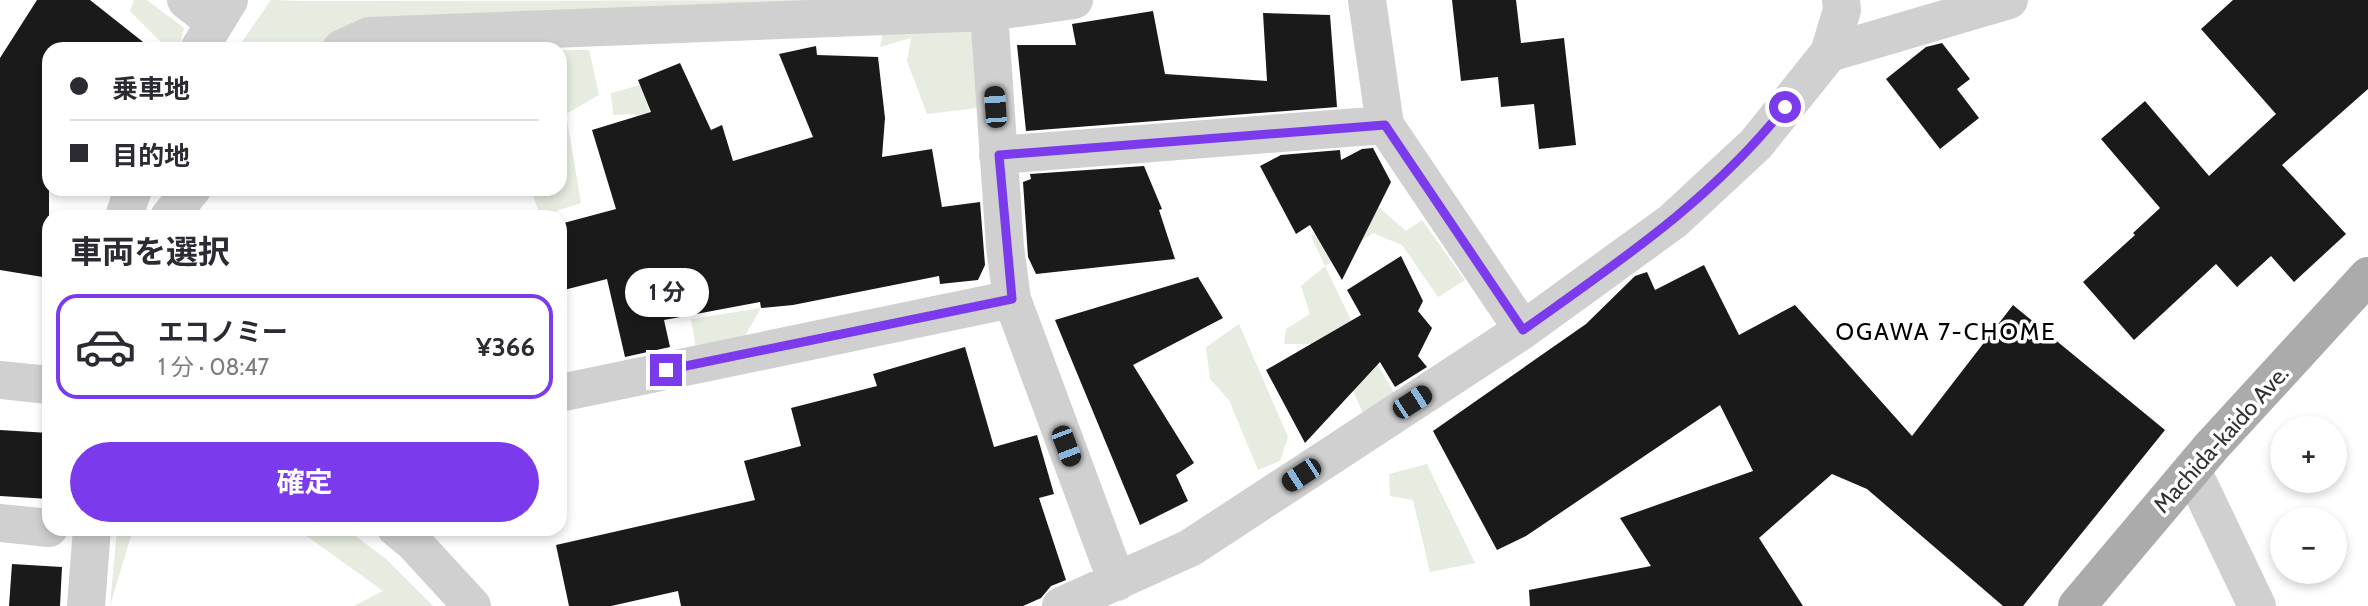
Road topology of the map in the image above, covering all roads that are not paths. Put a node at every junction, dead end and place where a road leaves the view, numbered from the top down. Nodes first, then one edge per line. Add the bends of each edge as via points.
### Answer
1 (1073, 0) edge
2 (1367, 0) edge
3 (1841, 0) edge
4 (2009, 0) edge
5 (989, 12) junction
6 (356, 42) edge
7 (1829, 52) junction
8 (1385, 125) junction
9 (999, 155) junction
10 (186, 196) edge
11 (175, 210) edge
12 (2368, 276) edge
13 (1012, 299) junction
14 (1523, 330) junction
15 (0, 380) edge
16 (42, 384) edge
17 (567, 392) edge
18 (2192, 470) junction
19 (0, 523) edge
20 (42, 527) edge
21 (80, 536) edge
22 (406, 536) edge
23 (1117, 582) junction
24 (86, 606) edge
25 (472, 606) edge
26 (1061, 606) edge
27 (2077, 606) edge
28 (2257, 606) edge

1 - 5 street
2 - 8 street
3 - 7 street
4 - 7 street
5 - 6 street via 369,36
5 - 9 street
7 - 14 street via 1756,144 1674,221
8 - 9 street
8 - 14 street
9 - 13 street
10 - 11 street
12 - 18 main road, Machida-kaido Ave.
13 - 17 street
13 - 23 street
14 - 23 street via 1190,548
15 - 16 street
18 - 27 main road, Machida-kaido Ave.
18 - 28 street
19 - 20 street
21 - 24 street
22 - 25 street
23 - 26 street

